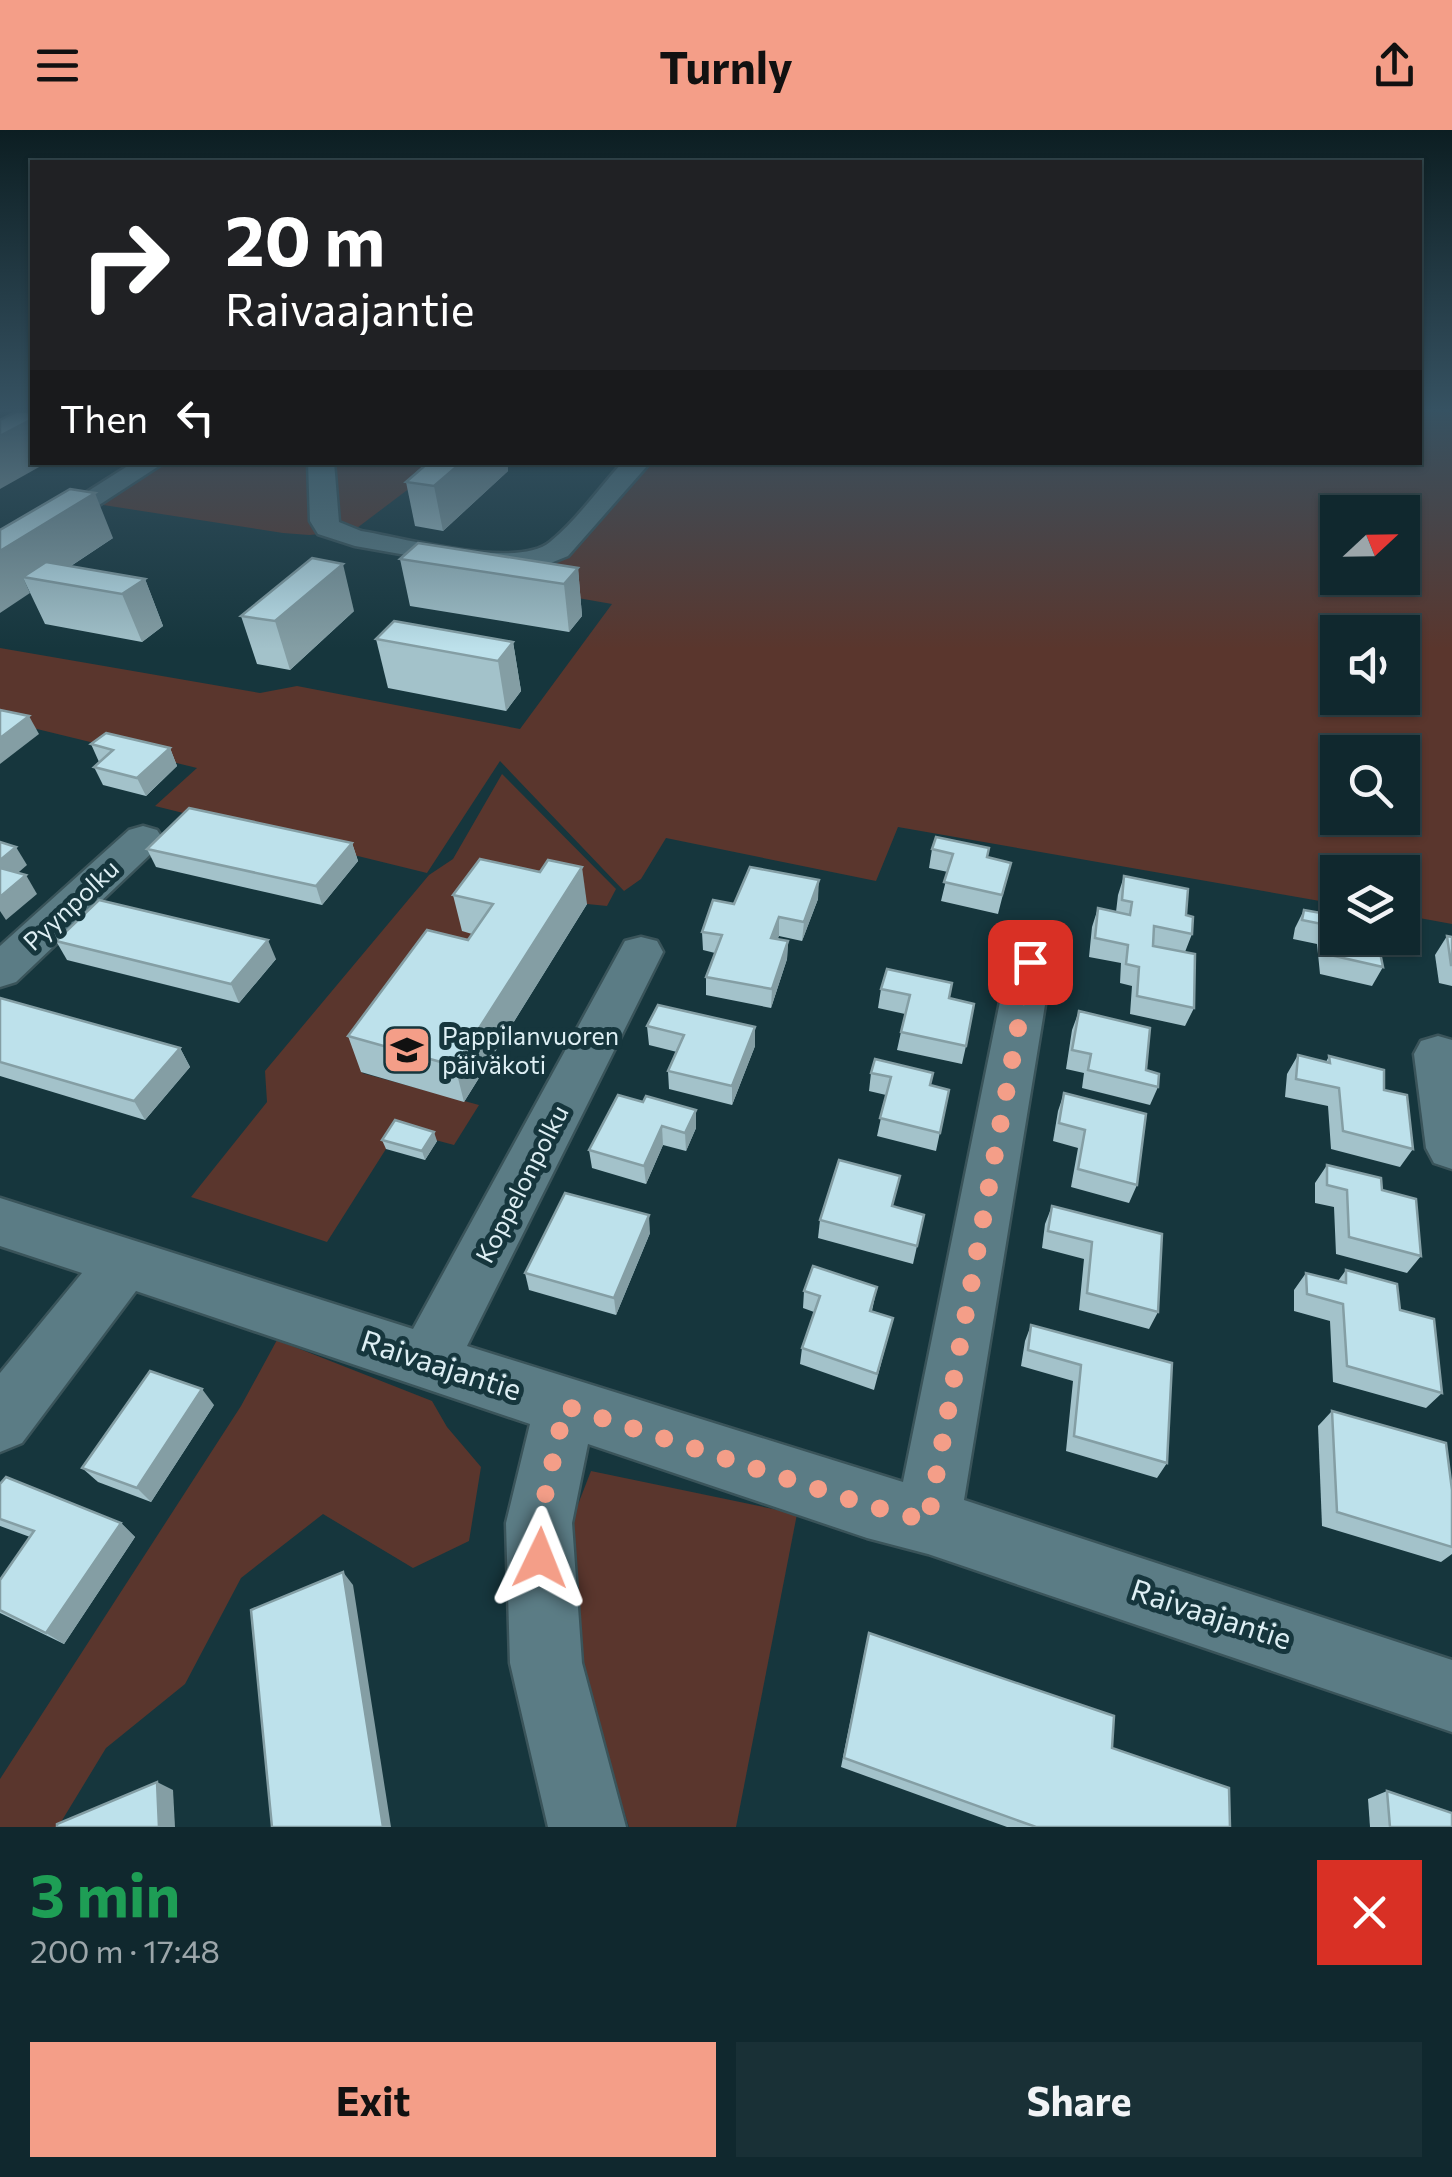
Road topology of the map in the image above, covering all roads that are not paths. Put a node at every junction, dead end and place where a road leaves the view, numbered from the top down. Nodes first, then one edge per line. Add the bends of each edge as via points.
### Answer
1 (104, 491) edge
2 (322, 491) edge
3 (611, 491) edge
4 (63, 516) edge
5 (143, 839) dead end
6 (641, 952) dead end
7 (1030, 962) dead end
8 (0, 972) edge
9 (1438, 1054) dead end
10 (1452, 1148) edge
11 (0, 1222) edge
12 (125, 1262) junction
13 (428, 1361) junction
14 (565, 1406) junction
15 (0, 1420) edge
16 (928, 1521) junction
17 (1452, 1696) edge
18 (587, 1827) edge

1 - 4 street
2 - 3 street via 328,528 504,563 558,550
5 - 8 street, Pyynpolku
6 - 13 street, Koppelonpolku
7 - 16 street
9 - 10 street
11 - 12 street, Raivaajantie
12 - 13 street, Raivaajantie
12 - 15 street
13 - 14 street, Raivaajantie
14 - 16 street, Raivaajantie
14 - 18 street via 539,1523 546,1663
16 - 17 street, Raivaajantie

